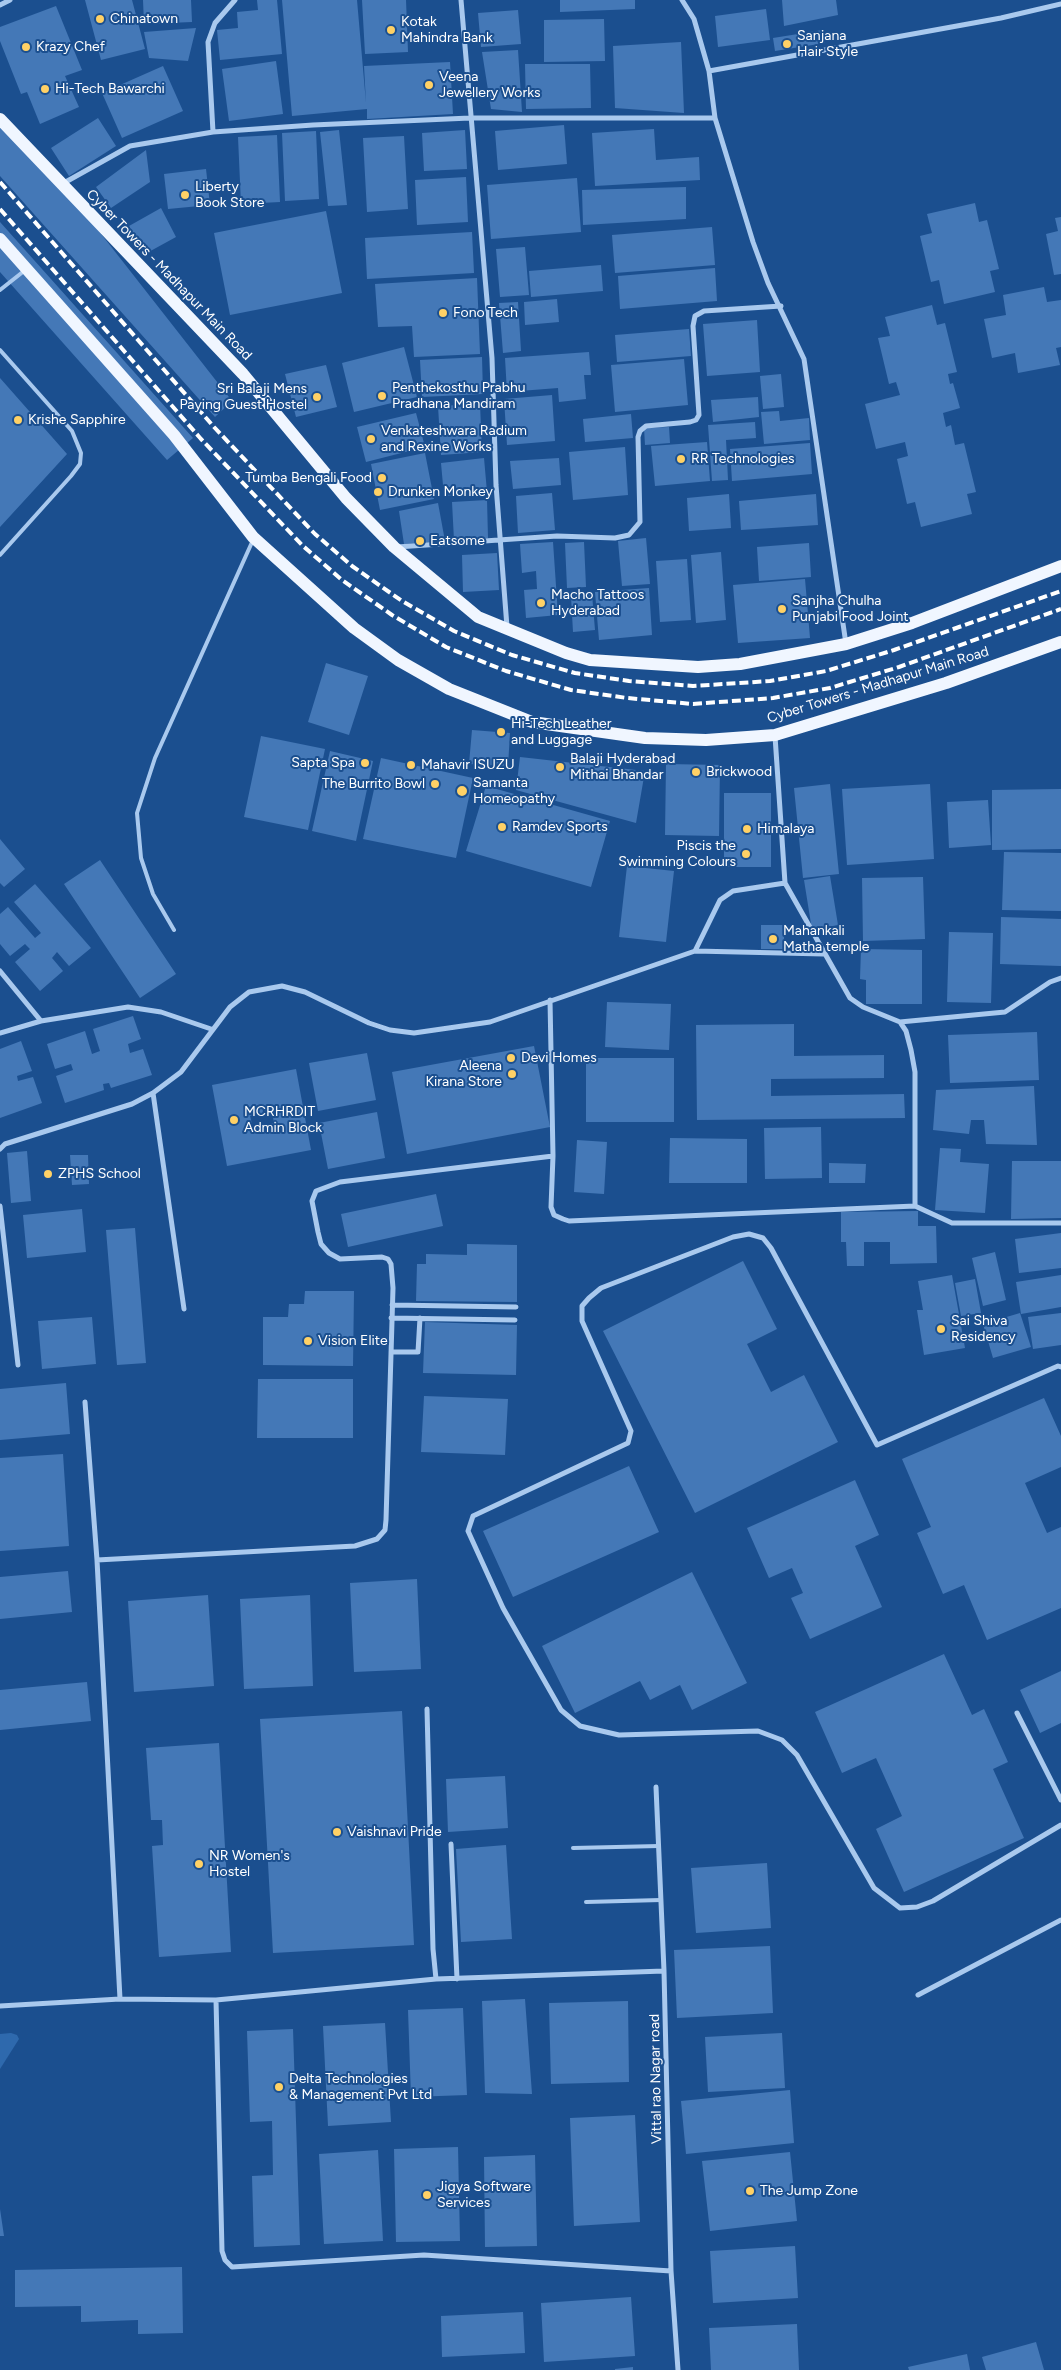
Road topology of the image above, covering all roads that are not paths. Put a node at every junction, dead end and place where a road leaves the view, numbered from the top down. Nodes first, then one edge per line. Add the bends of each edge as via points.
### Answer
1 (10, 0) edge
2 (235, 0) edge
3 (461, 0) edge
4 (682, 0) edge
5 (1061, 4) edge
6 (0, 5) edge
7 (709, 71) junction
8 (470, 118) junction
9 (715, 118) junction
10 (0, 120) edge
11 (213, 132) junction
12 (62, 184) junction
13 (0, 239) edge
14 (26, 270) junction
15 (0, 290) edge
16 (781, 306) junction
17 (0, 350) edge
18 (254, 538) junction
19 (501, 541) junction
20 (394, 547) junction
21 (0, 555) edge
22 (1061, 566) edge
23 (507, 628) junction
24 (1061, 642) edge
25 (846, 644) junction
26 (775, 735) junction
27 (785, 883) junction
28 (174, 930) dead end
29 (695, 951) junction
30 (824, 954) junction
31 (0, 971) edge
32 (1061, 978) edge
33 (550, 1000) junction
34 (41, 1021) junction
35 (900, 1022) junction
36 (211, 1030) junction
37 (0, 1033) edge
38 (153, 1093) junction
39 (0, 1149) edge
40 (553, 1156) junction
41 (0, 1206) edge
42 (915, 1206) junction
43 (1061, 1223) edge
44 (392, 1305) junction
45 (516, 1307) dead end
46 (184, 1309) dead end
47 (392, 1318) junction
48 (420, 1318) junction
49 (515, 1320) dead end
50 (391, 1352) junction
51 (18, 1365) dead end
52 (1061, 1367) edge
53 (85, 1402) dead end
54 (97, 1560) junction
55 (427, 1709) dead end
56 (1017, 1713) dead end
57 (656, 1787) dead end
58 (1061, 1800) edge
59 (1061, 1825) edge
60 (451, 1844) dead end
61 (658, 1846) junction
62 (573, 1848) dead end
63 (661, 1900) junction
64 (586, 1902) dead end
65 (1061, 1920) edge
66 (664, 1971) junction
67 (436, 1979) junction
68 (457, 1979) junction
69 (918, 1995) dead end
70 (120, 1999) junction
71 (216, 2000) junction
72 (0, 2006) edge
73 (672, 2271) junction
74 (678, 2370) edge

1 - 6 street
2 - 11 street via 214,23 208,42
3 - 8 street
4 - 7 street via 694,19
5 - 7 street via 1001,18
7 - 9 street
8 - 9 street
8 - 11 street
8 - 19 street via 492,358
9 - 16 street via 753,242 768,284
10 - 12 main road, Cyber Towers - Madhapur Main Road
11 - 12 street via 130,146
12 - 20 main road, Cyber Towers - Madhapur Main Road via 243,374 346,498
13 - 14 main road, Cyber Towers - Madhapur Main Road
14 - 15 lane
14 - 18 main road, Cyber Towers - Madhapur Main Road via 174,436
16 - 19 street via 704,311 695,316 699,415 690,422 646,426 640,430 640,522 630,535
16 - 25 street via 804,358
17 - 21 lane via 72,431 81,453 80,464 71,476
18 - 26 main road, Cyber Towers - Madhapur Main Road via 354,628 398,660 449,689 532,722 645,738 706,740
18 - 28 lane via 155,758 137,814 141,858 153,894
19 - 20 street
19 - 23 street
20 - 23 main road, Cyber Towers - Madhapur Main Road via 478,617
22 - 25 main road, Cyber Towers - Madhapur Main Road via 912,623
23 - 25 main road, Cyber Towers - Madhapur Main Road via 590,660 698,667 740,664
24 - 26 main road, Cyber Towers - Madhapur Main Road via 946,683
26 - 27 street
27 - 29 street via 733,892 720,900
27 - 30 street
29 - 30 street
29 - 33 street
30 - 35 street via 850,998
31 - 34 street
32 - 35 street via 1005,1012
33 - 36 street via 490,1022 414,1033 369,1023 305,992 282,986 249,992 230,1007
33 - 40 street
34 - 36 street via 128,1007 161,1012
34 - 37 street
35 - 42 street via 906,1031 915,1072
36 - 38 street via 181,1072
38 - 39 street via 132,1104 5,1144
38 - 46 street
40 - 42 street via 551,1207 554,1215 570,1221
40 - 44 street via 340,1182 316,1190 312,1201 321,1244 340,1259 388,1259
41 - 51 street
42 - 43 street via 952,1223
44 - 45 street
44 - 47 street
47 - 48 street
47 - 50 street
48 - 49 street
48 - 50 street via 418,1352
50 - 54 street via 385,1530 377,1539 355,1546
52 - 59 street via 877,1445 771,1248 763,1238 749,1234 733,1237 602,1288 589,1298 582,1306 582,1321 631,1431 628,1443 473,1516 468,1531 503,1608 561,1710 580,1726 619,1734 758,1731 782,1740 798,1755 874,1888 900,1908 917,1907 933,1901
53 - 54 street
54 - 70 street
55 - 67 street
56 - 58 street
57 - 61 street, Vittal rao Nagar road
60 - 68 street
61 - 62 lane
61 - 63 street, Vittal rao Nagar road
63 - 64 lane
63 - 66 street, Vittal rao Nagar road
65 - 69 street
66 - 68 street
66 - 73 street, Vittal rao Nagar road
67 - 68 street
67 - 71 street
70 - 71 street
70 - 72 street
71 - 73 street via 222,2251 232,2267 424,2255
73 - 74 street, Vittal rao Nagar road

